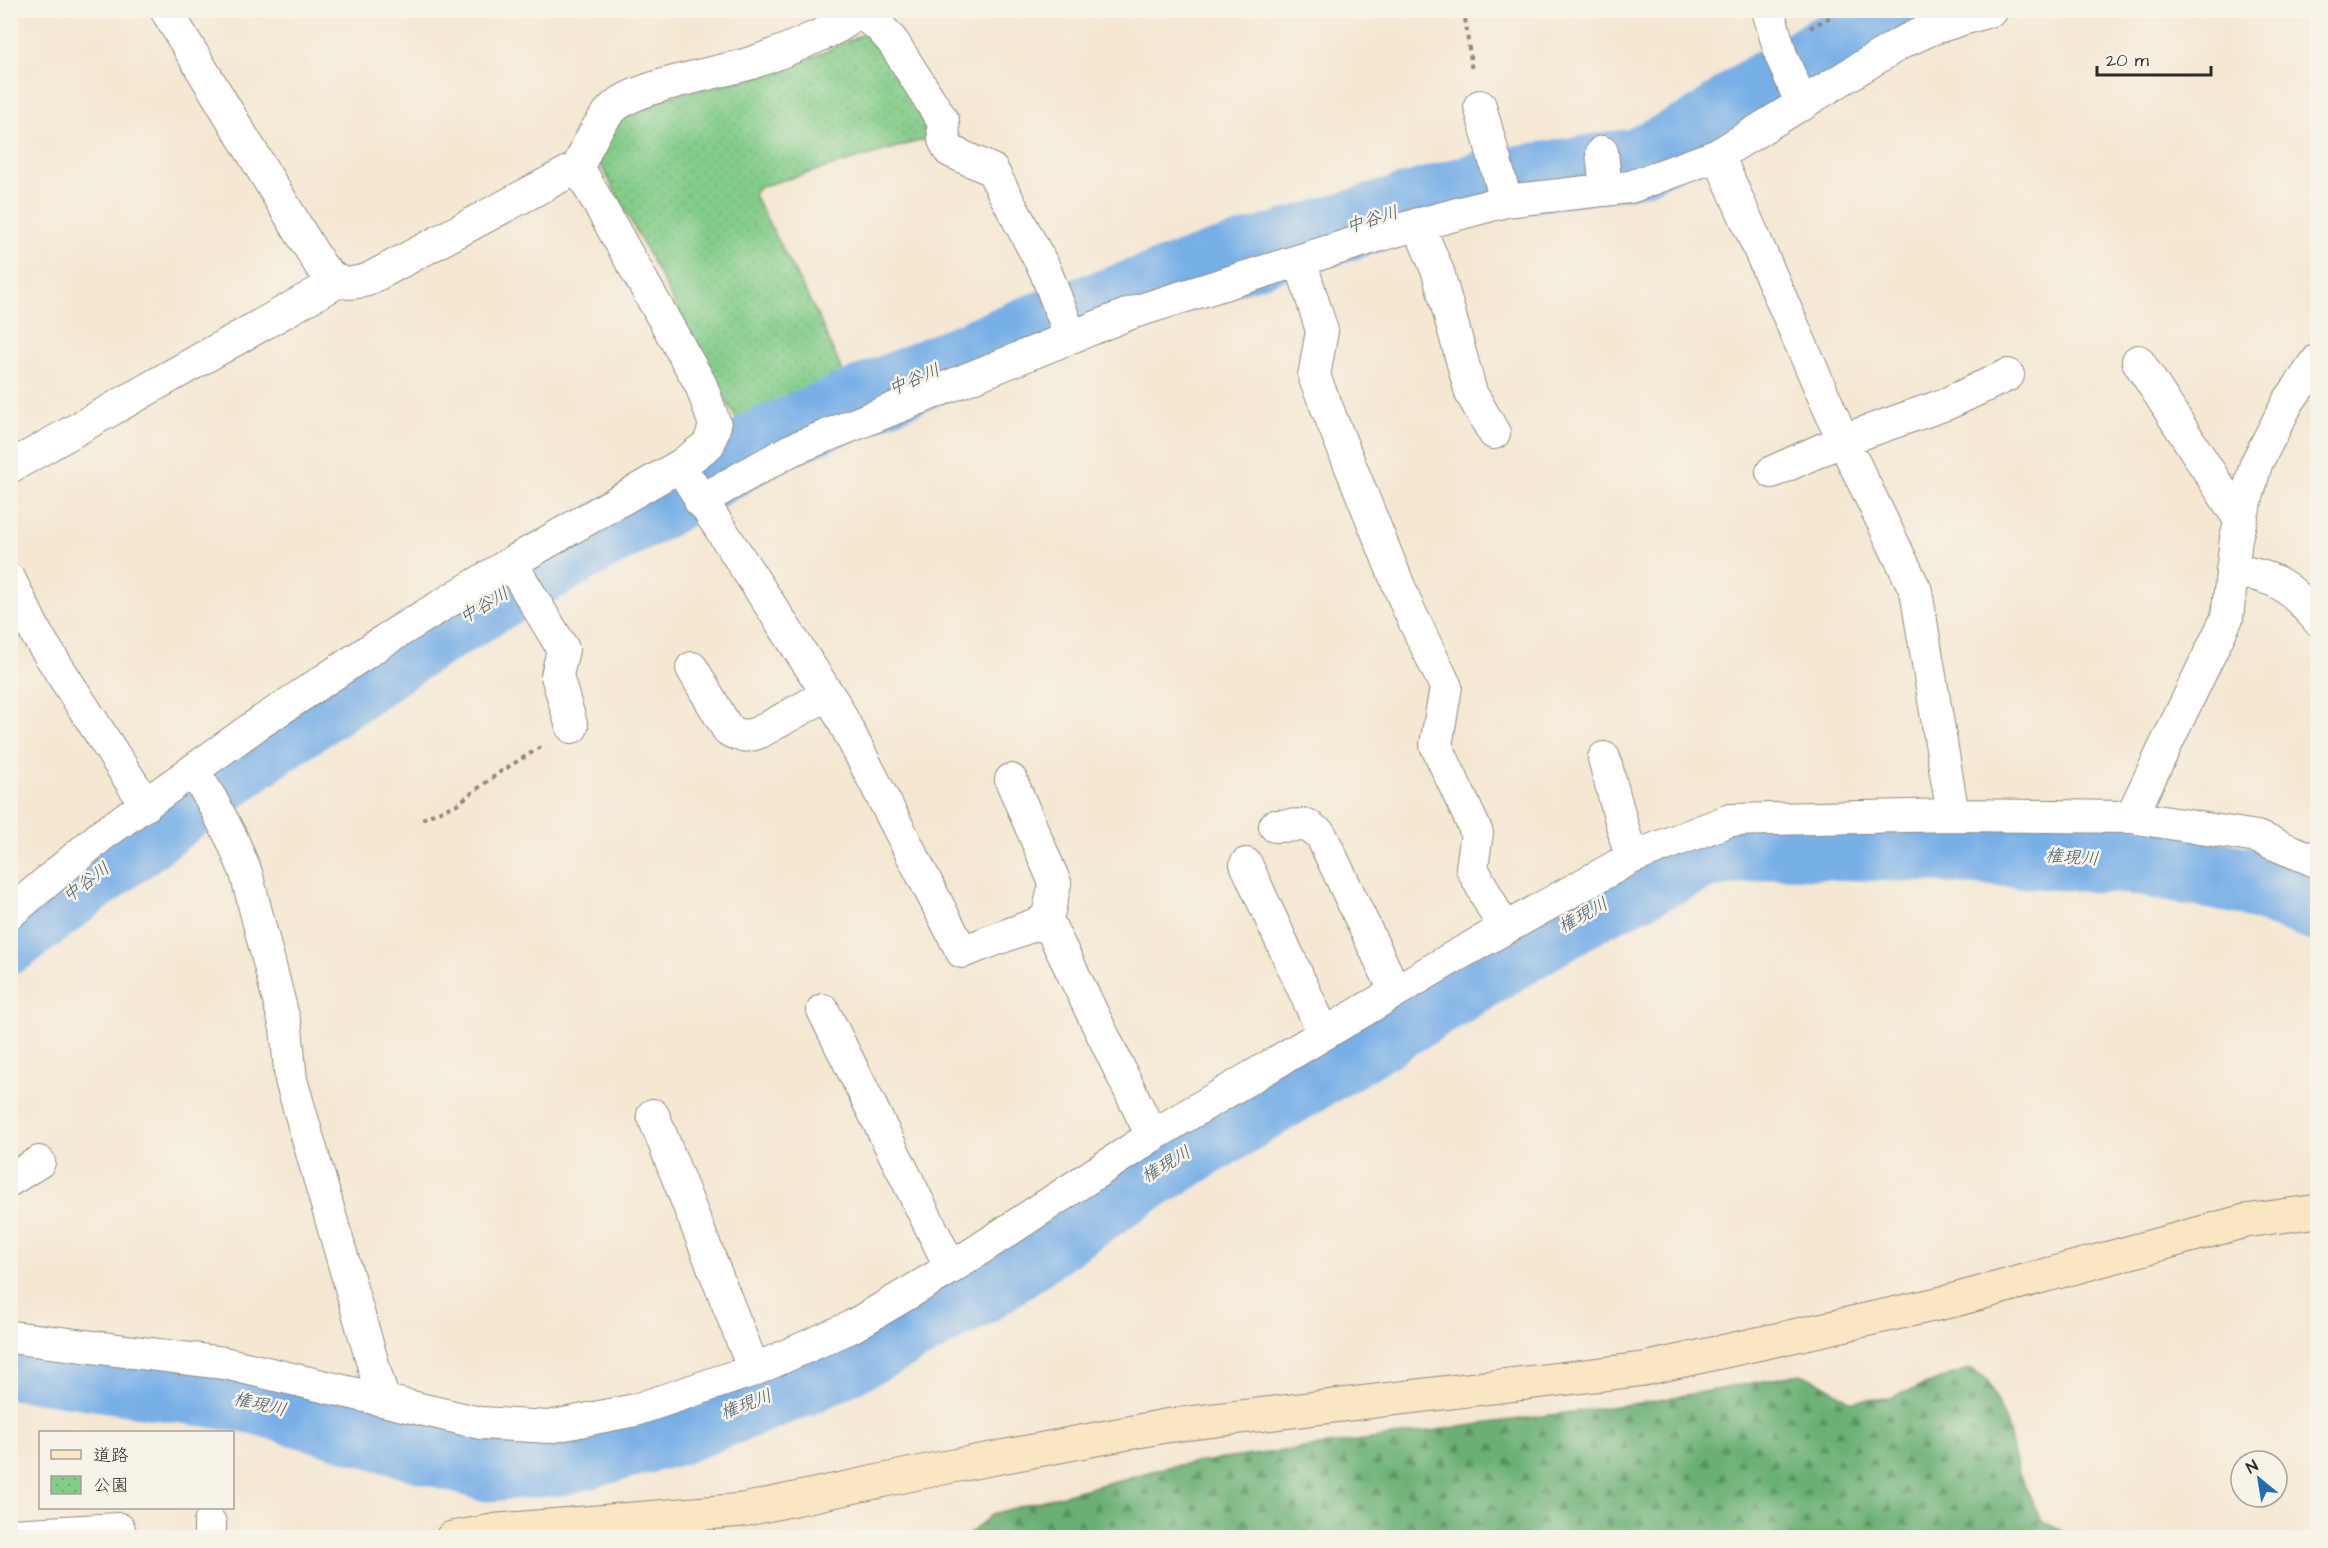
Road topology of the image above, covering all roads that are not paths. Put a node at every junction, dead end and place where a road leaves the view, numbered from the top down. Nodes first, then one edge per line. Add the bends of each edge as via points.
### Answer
1 (166, 10) edge
2 (1768, 10) edge
3 (1992, 10) edge
4 (857, 11) edge
5 (1799, 98) junction
6 (1480, 106) road end
7 (1718, 154) junction
8 (579, 167) junction
9 (1506, 201) junction
10 (1418, 224) junction
11 (1300, 260) junction
12 (337, 282) junction
13 (1066, 322) junction
14 (2318, 360) edge
15 (2138, 361) dead end
16 (2008, 375) dead end
17 (1494, 433) dead end
18 (1843, 440) junction
19 (10, 467) edge
20 (1772, 472) dead end
21 (691, 484) junction
22 (2240, 520) junction
23 (2232, 570) junction
24 (519, 577) junction
25 (10, 580) edge
26 (2318, 620) edge
27 (692, 668) dead end
28 (828, 694) junction
29 (573, 727) road end
30 (1604, 758) dead end
31 (1011, 780) dead end
32 (200, 782) junction
33 (146, 805) junction
34 (1953, 815) junction
35 (2131, 817) junction
36 (1275, 826) dead end
37 (1631, 858) junction
38 (2318, 862) edge
39 (1246, 864) dead end
40 (10, 913) edge
41 (1047, 920) junction
42 (1504, 929) junction
43 (1395, 991) junction
44 (823, 1010) dead end
45 (1324, 1034) junction
46 (653, 1115) dead end
47 (1152, 1136) junction
48 (39, 1162) dead end
49 (10, 1180) edge
50 (2318, 1211) edge
51 (951, 1268) junction
52 (10, 1337) edge
53 (754, 1370) junction
54 (383, 1399) junction
55 (10, 1535) edge
56 (120, 1538) edge
57 (452, 1538) edge

1 - 12 street via 320,266
2 - 5 street
3 - 5 street via 1931,28
4 - 8 street via 832,30 796,46 751,63 640,93 614,107 595,130
4 - 13 street via 878,25 893,42 943,121 944,140 950,150 992,170 1045,270
5 - 7 street
6 - 9 street
7 - 9 street via 1630,187 1604,173
7 - 18 street
8 - 12 street via 367,280
8 - 21 street via 701,385 715,425
9 - 10 street
10 - 11 street
10 - 17 street via 1438,272 1471,393
11 - 13 street via 1131,313
11 - 42 street via 1322,331 1314,376 1407,606 1446,687 1437,745 1478,833 1472,868
12 - 19 street
13 - 21 street via 791,450
14 - 22 street via 2288,402 2256,464
15 - 22 street
16 - 18 street via 1946,404
18 - 20 street
18 - 34 street via 1916,591
21 - 24 street
21 - 28 street
22 - 23 street
23 - 26 street via 2266,576 2294,592
23 - 35 street via 2227,618
24 - 29 street via 563,650 557,676
24 - 32 street via 367,652 255,726
25 - 33 street via 37,635
27 - 28 street via 728,730 737,735 760,732
28 - 41 street via 962,952
30 - 37 street
31 - 41 street via 1055,883
32 - 33 street
32 - 54 street via 246,873 286,1028 291,1080
33 - 40 street via 101,836
34 - 35 street
34 - 37 street via 1730,820
35 - 38 street via 2257,837
36 - 43 street via 1307,825 1321,836
37 - 42 street
39 - 45 street
41 - 47 street
42 - 43 street
43 - 45 street
44 - 51 street
45 - 47 street
46 - 53 street
47 - 51 street
48 - 49 street
50 - 57 street via 2245,1221 1951,1301 1644,1369 1165,1426 743,1510 498,1530
51 - 53 street via 851,1327
52 - 54 street via 224,1363
53 - 54 street via 635,1410 549,1427 480,1423
55 - 56 street via 119,1529

